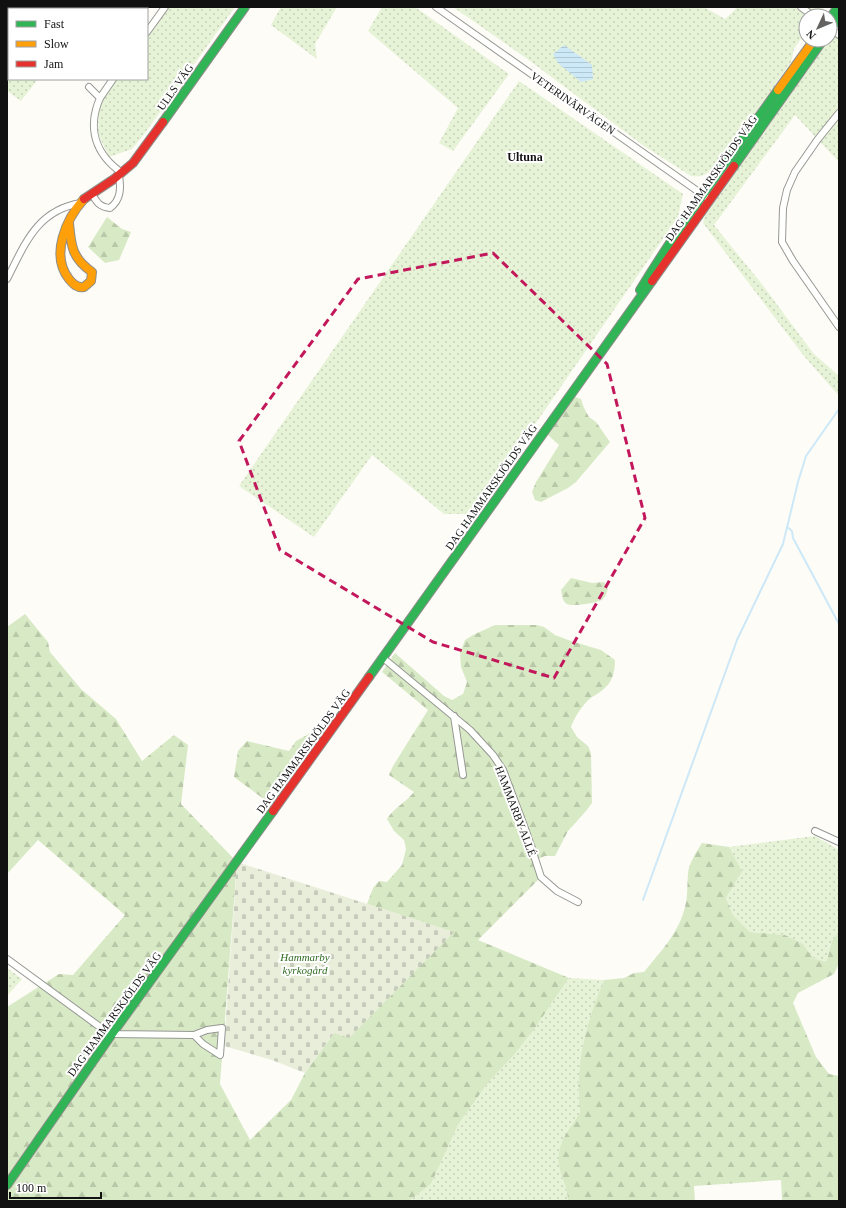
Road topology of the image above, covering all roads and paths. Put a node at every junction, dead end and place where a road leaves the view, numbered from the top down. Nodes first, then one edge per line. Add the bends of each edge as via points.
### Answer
1 (165, 7) edge
2 (245, 7) edge
3 (436, 7) edge
4 (148, 31) edge
5 (809, 48) edge
6 (817, 48) edge
7 (112, 80) edge
8 (89, 87) dead end
9 (100, 98) junction
10 (839, 113) edge
11 (120, 174) junction
12 (92, 194) junction
13 (707, 198) junction
14 (80, 203) junction
15 (69, 223) junction
16 (7, 279) edge
17 (839, 326) edge
18 (383, 658) junction
19 (454, 716) junction
20 (463, 775) dead end
21 (815, 832) dead end
22 (839, 842) edge
23 (578, 902) dead end
24 (7, 959) edge
25 (112, 1034) junction
26 (194, 1035) junction
27 (7, 1185) edge

1 - 4 street
2 - 11 main road, ULLS VÄG via 133,163
3 - 13 street, VETERINÄRVÄGEN
5 - 13 main road, DAG HAMMARSKJÖLDS VÄG
6 - 13 main road, DAG HAMMARSKJÖLDS VÄG
7 - 9 street
8 - 9 street
9 - 11 street via 95,109 94,134 107,161
10 - 17 street via 795,172 787,190 783,208 782,242
11 - 12 main road, ULLS VÄG
11 - 12 street via 118,201 110,208 97,204
12 - 14 main road, ULLS VÄG
13 - 18 main road, DAG HAMMARSKJÖLDS VÄG via 618,329
14 - 15 main road, ULLS VÄG
14 - 16 street via 53,213 40,223 26,242
15 - 15 main road, ULLS VÄG via 61,242 60,262 65,275 74,285 86,286 92,278 92,272 79,262 73,252
18 - 19 street, HAMMARBY ALLÉ
18 - 25 main road, DAG HAMMARSKJÖLDS VÄG
19 - 20 street
19 - 23 street, HAMMARBY ALLÉ via 493,755 503,770 541,877 557,891
21 - 22 street
24 - 25 street
25 - 26 street
25 - 27 main road, DAG HAMMARSKJÖLDS VÄG
26 - 26 street via 206,1047 220,1055 222,1028

